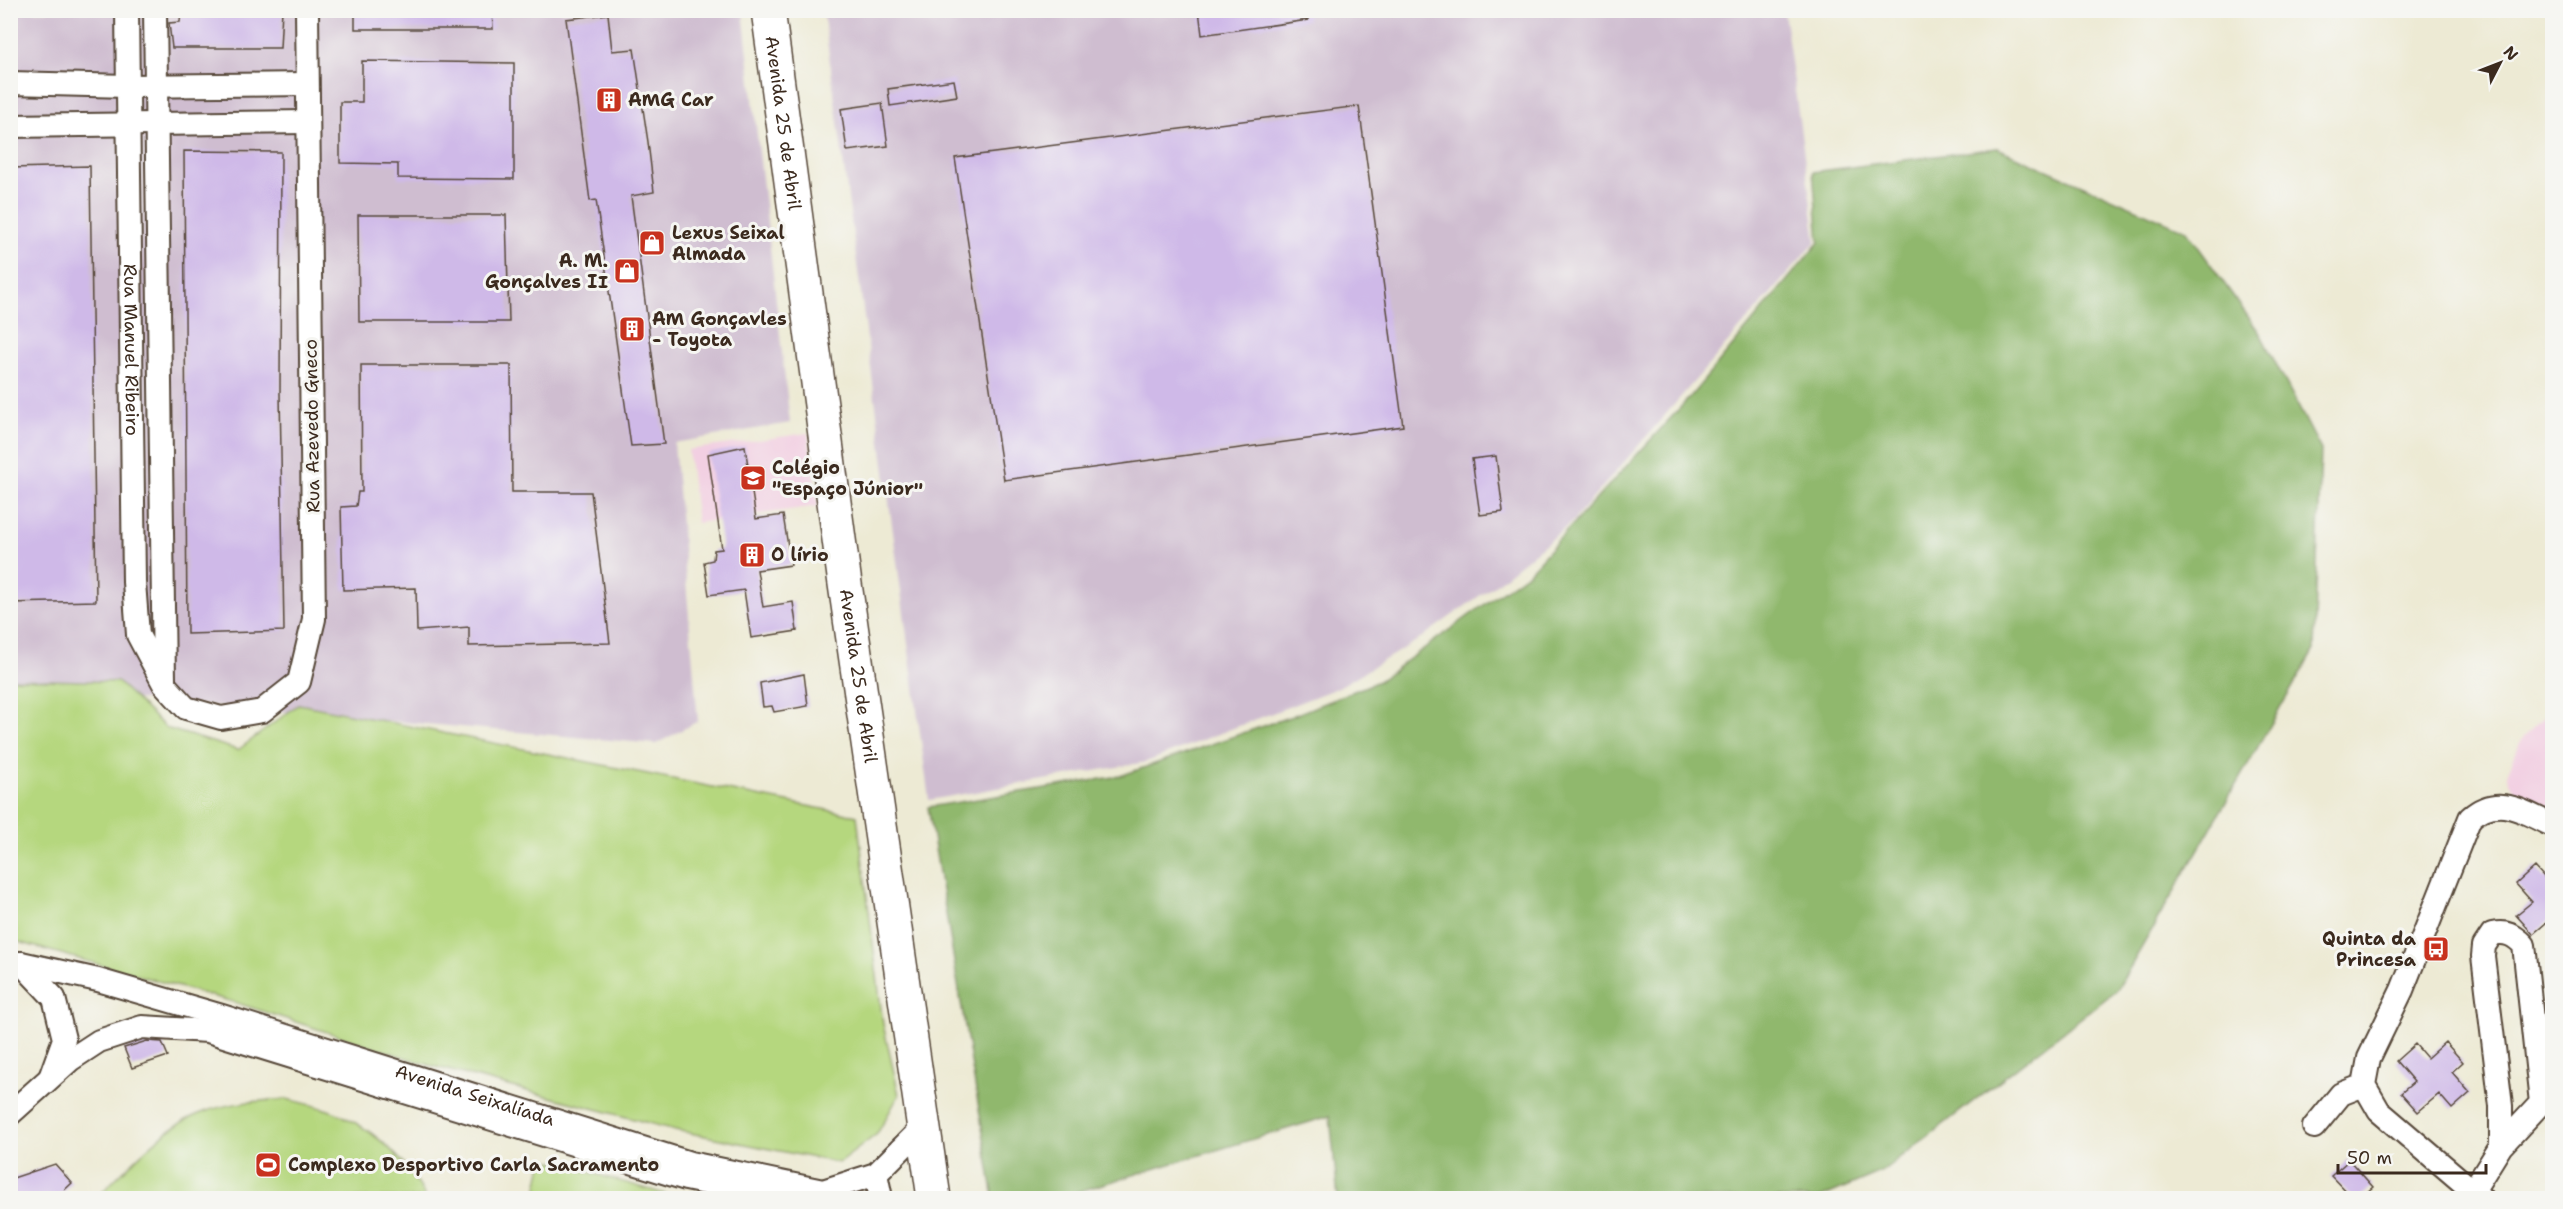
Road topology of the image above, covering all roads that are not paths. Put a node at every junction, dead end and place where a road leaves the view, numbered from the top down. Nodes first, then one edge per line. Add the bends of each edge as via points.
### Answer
1 (127, 10) edge
2 (155, 10) edge
3 (307, 10) edge
4 (768, 10) edge
5 (10, 83) edge
6 (307, 84) junction
7 (128, 86) junction
8 (155, 86) junction
9 (308, 122) junction
10 (155, 124) junction
11 (127, 125) junction
12 (10, 126) edge
13 (164, 684) junction
14 (2553, 825) edge
15 (16, 963) edge
16 (51, 1077) junction
17 (2364, 1085) junction
18 (10, 1114) edge
19 (924, 1126) junction
20 (2314, 1127) dead end
21 (2501, 1146) junction
22 (876, 1174) junction
23 (2477, 1195) edge
24 (780, 1198) edge
25 (881, 1198) edge
26 (934, 1198) edge

1 - 7 street, Rua Manuel Ribeiro
2 - 8 street
3 - 6 street, Rua Azevedo Gneco
4 - 19 main road, Avenida 25 de Abril via 845,584
5 - 7 street
6 - 8 street
6 - 9 street, Rua Azevedo Gneco
7 - 8 street
7 - 11 street, Rua Manuel Ribeiro
8 - 10 street
9 - 10 street
9 - 13 street, Rua Azevedo Gneco via 314,620 299,682 262,711 221,718 186,708
10 - 11 street
10 - 13 street
11 - 12 street
11 - 13 street, Rua Manuel Ribeiro via 134,582 138,635
14 - 17 street via 2507,806 2481,808 2470,818 2402,990 2369,1058
15 - 16 street via 54,998 64,1039
15 - 22 street, Avenida Seixalíada via 98,980 222,1016 690,1163 823,1191
16 - 18 street, Avenida Seixalíada
16 - 24 street, Avenida Seixalíada via 99,1041 142,1027 208,1031 686,1179
17 - 20 street via 2342,1094
17 - 23 street via 2379,1111
19 - 22 street, Avenida Seixalíada
19 - 26 main road, Avenida 25 de Abril
21 - 21 street via 2541,1103 2524,945 2503,932 2492,934 2483,956 2501,1106
21 - 23 street
22 - 25 street

